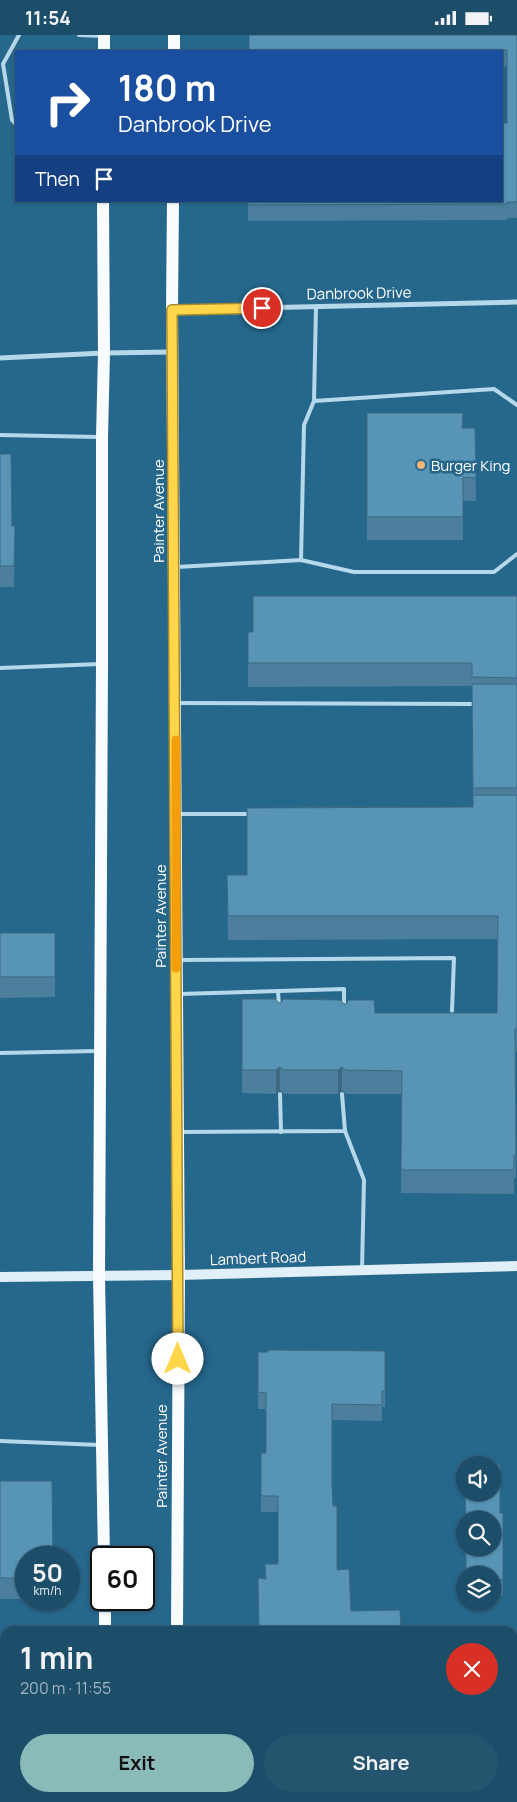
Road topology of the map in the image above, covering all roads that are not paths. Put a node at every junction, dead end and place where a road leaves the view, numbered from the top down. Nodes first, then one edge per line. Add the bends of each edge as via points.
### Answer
1 (19, 35) edge
2 (79, 35) edge
3 (174, 35) edge
4 (104, 36) edge
5 (104, 50) edge
6 (174, 50) edge
7 (15, 123) edge
8 (103, 202) edge
9 (173, 202) edge
10 (517, 302) edge
11 (316, 307) junction
12 (172, 310) junction
13 (173, 351) junction
14 (104, 353) junction
15 (0, 358) edge
16 (314, 401) junction
17 (517, 405) edge
18 (0, 435) edge
19 (102, 437) junction
20 (517, 554) edge
21 (301, 560) junction
22 (174, 567) junction
23 (102, 663) junction
24 (0, 669) edge
25 (175, 703) junction
26 (478, 704) edge
27 (176, 814) junction
28 (254, 814) edge
29 (176, 960) junction
30 (278, 991) junction
31 (176, 994) junction
32 (452, 1011) edge
33 (279, 1015) edge
34 (344, 1015) edge
35 (100, 1051) junction
36 (0, 1053) edge
37 (280, 1094) dead end
38 (342, 1094) dead end
39 (345, 1131) junction
40 (178, 1132) junction
41 (281, 1132) junction
42 (517, 1266) edge
43 (362, 1270) junction
44 (179, 1275) junction
45 (99, 1276) junction
46 (0, 1277) edge
47 (0, 1441) edge
48 (102, 1445) junction
49 (104, 1546) edge
50 (104, 1611) edge
51 (105, 1626) edge
52 (176, 1626) edge

1 - 7 lane via 3,64
2 - 4 lane
3 - 6 main road
4 - 5 main road
8 - 14 main road
9 - 12 main road, Painter Avenue
10 - 11 street, Danbrook Drive
11 - 12 street, Danbrook Drive
11 - 16 lane
12 - 13 main road, Painter Avenue
13 - 14 street
13 - 22 main road, Painter Avenue
14 - 15 street
14 - 19 main road
16 - 17 lane via 494,389
16 - 21 lane via 304,425
18 - 19 lane
19 - 23 main road
20 - 21 lane via 494,572 354,572
21 - 22 lane
22 - 25 main road, Painter Avenue
23 - 24 lane
23 - 35 main road
25 - 26 lane
25 - 27 main road, Painter Avenue
27 - 28 lane
27 - 29 main road, Painter Avenue
29 - 31 main road, Painter Avenue
29 - 32 lane via 454,958
30 - 31 lane
30 - 33 lane
30 - 34 lane via 344,989
31 - 40 main road, Painter Avenue
35 - 36 lane
35 - 45 main road
37 - 41 lane
38 - 39 lane
39 - 41 lane
39 - 43 lane via 364,1180
40 - 41 lane
40 - 44 main road, Painter Avenue
42 - 43 main road, Lambert Road
43 - 44 main road, Lambert Road
44 - 45 main road, Lambert Road
44 - 52 main road, Painter Avenue
45 - 46 main road, Lambert Road
45 - 48 main road
47 - 48 lane
48 - 49 main road
50 - 51 main road

